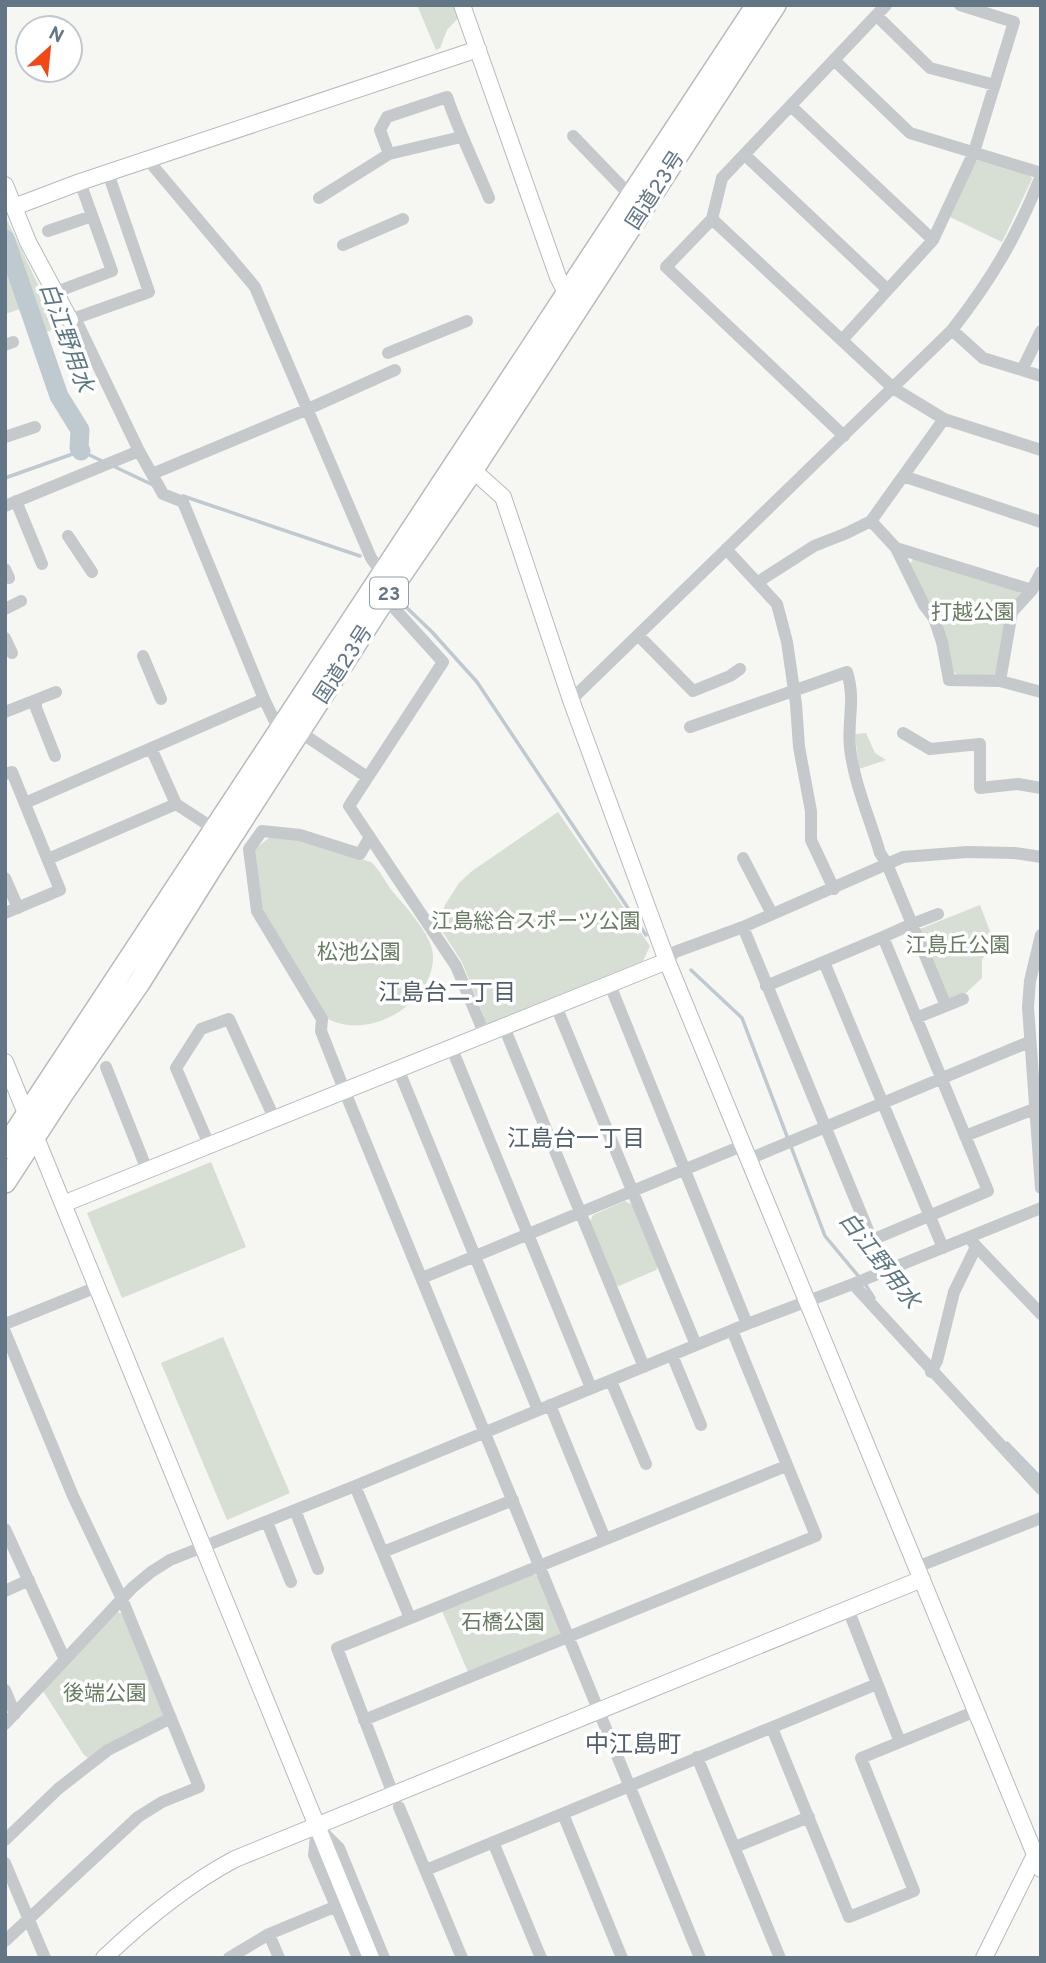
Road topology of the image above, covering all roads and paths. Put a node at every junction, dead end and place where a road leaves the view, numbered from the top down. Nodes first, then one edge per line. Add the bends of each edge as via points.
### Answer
1 (462, 5) edge
2 (757, 5) edge
3 (775, 5) edge
4 (886, 5) edge
5 (960, 5) edge
6 (877, 16) junction
7 (478, 49) junction
8 (835, 61) junction
9 (995, 85) junction
10 (792, 107) junction
11 (461, 136) junction
12 (573, 136) dead end
13 (974, 152) junction
14 (389, 154) junction
15 (745, 155) junction
16 (148, 160) junction
17 (108, 173) junction
18 (1041, 174) edge
19 (80, 182) junction
20 (5, 185) edge
21 (624, 189) dead end
22 (319, 198) dead end
23 (489, 198) dead end
24 (10, 209) edge
25 (92, 216) junction
26 (403, 219) dead end
27 (712, 219) junction
28 (48, 231) dead end
29 (933, 240) junction
30 (342, 245) dead end
31 (887, 289) junction
32 (56, 292) junction
33 (574, 298) junction
34 (72, 319) junction
35 (467, 321) dead end
36 (952, 330) junction
37 (1041, 331) edge
38 (842, 340) junction
39 (388, 353) dead end
40 (395, 370) dead end
41 (1022, 370) junction
42 (1041, 376) edge
43 (893, 388) junction
44 (308, 410) junction
45 (944, 419) junction
46 (35, 427) dead end
47 (844, 436) junction
48 (5, 437) edge
49 (1041, 450) edge
50 (139, 451) junction
51 (466, 463) junction
52 (903, 476) junction
53 (154, 478) junction
54 (11, 503) edge
55 (870, 521) junction
56 (1041, 522) edge
57 (68, 536) dead end
58 (895, 548) junction
59 (726, 550) junction
60 (42, 564) dead end
61 (92, 572) dead end
62 (1041, 572) edge
63 (382, 573) junction
64 (758, 582) junction
65 (1032, 590) junction
66 (385, 598) junction
67 (21, 601) dead end
68 (5, 609) edge
69 (638, 635) junction
70 (5, 638) edge
71 (12, 653) dead end
72 (143, 656) dead end
73 (740, 669) dead end
74 (1000, 681) junction
75 (56, 692) dead end
76 (793, 692) junction
77 (1041, 692) edge
78 (161, 699) dead end
79 (264, 699) junction
80 (571, 699) junction
81 (36, 701) junction
82 (5, 712) edge
83 (690, 727) dead end
84 (289, 731) junction
85 (903, 733) dead end
86 (151, 748) junction
87 (55, 756) dead end
88 (5, 775) edge
89 (367, 777) junction
90 (1041, 788) edge
91 (25, 803) junction
92 (176, 804) junction
93 (216, 830) junction
94 (370, 837) junction
95 (1041, 857) edge
96 (743, 858) dead end
97 (48, 859) junction
98 (887, 864) junction
99 (5, 878) edge
100 (834, 888) junction
101 (11, 910) edge
102 (938, 914) dead end
103 (772, 915) junction
104 (912, 924) junction
105 (743, 927) junction
106 (1041, 935) edge
107 (883, 937) junction
108 (667, 961) junction
109 (824, 962) junction
110 (610, 985) junction
111 (766, 986) junction
112 (964, 999) dead end
113 (556, 1006) junction
114 (946, 1006) junction
115 (916, 1018) junction
116 (504, 1027) junction
117 (1035, 1027) edge
118 (485, 1035) junction
119 (1029, 1042) junction
120 (452, 1049) junction
121 (5, 1062) edge
122 (106, 1067) dead end
123 (399, 1071) junction
124 (1036, 1074) edge
125 (940, 1078) junction
126 (345, 1092) junction
127 (882, 1102) junction
128 (1034, 1110) junction
129 (27, 1113) junction
130 (275, 1119) junction
131 (824, 1127) junction
132 (35, 1135) junction
133 (965, 1136) junction
134 (210, 1147) junction
135 (5, 1148) edge
136 (746, 1152) junction
137 (1039, 1161) edge
138 (685, 1169) junction
139 (147, 1170) junction
140 (5, 1182) edge
141 (1041, 1188) edge
142 (632, 1192) junction
143 (63, 1204) junction
144 (1041, 1208) edge
145 (581, 1213) junction
146 (929, 1215) junction
147 (527, 1234) junction
148 (972, 1242) junction
149 (943, 1248) junction
150 (475, 1256) junction
151 (422, 1278) junction
152 (858, 1281) junction
153 (97, 1287) junction
154 (807, 1300) junction
155 (1041, 1314) edge
156 (5, 1324) edge
157 (747, 1324) junction
158 (732, 1330) junction
159 (5, 1332) edge
160 (696, 1345) junction
161 (672, 1355) junction
162 (644, 1367) junction
163 (934, 1368) junction
164 (611, 1381) junction
165 (591, 1388) junction
166 (544, 1407) junction
167 (701, 1425) dead end
168 (485, 1432) junction
169 (646, 1464) dead end
170 (786, 1466) junction
171 (355, 1486) junction
172 (1041, 1489) edge
173 (513, 1500) junction
174 (295, 1510) junction
175 (1041, 1518) edge
176 (267, 1522) junction
177 (5, 1529) edge
178 (605, 1539) junction
179 (203, 1548) junction
180 (383, 1552) junction
181 (540, 1566) junction
182 (318, 1569) dead end
183 (919, 1573) junction
184 (29, 1580) junction
185 (291, 1581) dead end
186 (5, 1591) edge
187 (122, 1599) junction
188 (848, 1609) junction
189 (410, 1618) junction
190 (568, 1637) junction
191 (65, 1660) junction
192 (877, 1684) junction
193 (5, 1690) edge
194 (599, 1710) junction
195 (976, 1711) junction
196 (15, 1714) junction
197 (171, 1718) junction
198 (364, 1720) junction
199 (5, 1724) edge
200 (772, 1728) junction
201 (900, 1742) junction
202 (697, 1757) junction
203 (630, 1785) junction
204 (396, 1800) junction
205 (563, 1814) junction
206 (809, 1817) junction
207 (317, 1826) junction
208 (1041, 1839) edge
209 (5, 1840) edge
210 (494, 1842) junction
211 (735, 1847) junction
212 (1038, 1862) edge
213 (5, 1863) edge
214 (426, 1870) junction
215 (332, 1908) dead end
216 (28, 1919) junction
217 (269, 1934) junction
218 (5, 1941) edge
219 (45, 1958) edge
220 (104, 1958) edge
221 (229, 1958) edge
222 (279, 1958) edge
223 (358, 1958) edge
224 (371, 1958) edge
225 (384, 1958) edge
226 (462, 1958) edge
227 (541, 1958) edge
228 (622, 1958) edge
229 (700, 1958) edge
230 (780, 1958) edge
231 (984, 1958) edge

1 - 7 street
2 - 33 highway, 国道23号 / 23
3 - 33 highway, 国道23号 / 23
4 - 6 street
5 - 9 street via 1014,22
6 - 8 street
6 - 9 street via 930,68
7 - 16 street
7 - 33 street
8 - 10 street
8 - 13 street via 910,132
9 - 13 street
10 - 15 street
10 - 29 street
11 - 14 street
11 - 14 street via 447,97 387,117 380,130
11 - 23 street
12 - 21 street
13 - 18 street
13 - 29 street
14 - 22 street
15 - 27 street via 722,178
15 - 31 street
16 - 17 street
16 - 44 street via 256,288
17 - 19 street
17 - 34 street via 149,292
18 - 36 street via 1006,253
19 - 24 street
19 - 25 street
20 - 24 street
24 - 32 street
25 - 28 street
25 - 32 street via 112,271
26 - 30 street
27 - 38 street
27 - 47 street via 666,267
29 - 31 street
31 - 38 street
32 - 34 street
33 - 51 highway, 国道23号 / 23
34 - 50 street
35 - 39 street
36 - 41 street via 982,358
36 - 43 street
37 - 41 street
38 - 43 street
40 - 44 street
41 - 42 street
43 - 45 street
43 - 47 street
44 - 53 street
44 - 63 street via 371,558
45 - 49 street
45 - 52 street
46 - 48 street
47 - 59 street
50 - 53 street
50 - 54 street
51 - 63 highway, 国道23号 / 23
51 - 66 highway, 国道23号 / 23
51 - 80 street via 502,497
52 - 55 street
52 - 56 street
53 - 79 street via 163,494 183,502
54 - 60 street
55 - 58 street
55 - 64 street via 814,546
57 - 61 street
58 - 65 street
58 - 74 street via 934,618 949,680
59 - 64 street
59 - 69 street
62 - 65 street
63 - 84 highway, 国道23号 / 23
64 - 76 street via 777,604
65 - 74 street via 1012,612
66 - 84 highway, 国道23号 / 23
66 - 89 street via 443,662
67 - 68 street
69 - 73 street via 693,691
69 - 80 street
70 - 71 street
72 - 78 street
74 - 77 street
75 - 81 street
76 - 83 street
76 - 98 street via 847,672 853,689 850,749
76 - 100 street via 811,811 811,840
79 - 84 street
79 - 86 street
80 - 108 street
81 - 82 street
81 - 87 street
84 - 89 street
84 - 93 highway, 国道23号 / 23
84 - 132 highway, 国道23号 / 23 via 139,983
85 - 90 street via 930,749 980,744 980,788 1018,784
86 - 91 street
86 - 92 street
88 - 91 street via 12,772
89 - 94 street via 349,806
91 - 97 street
92 - 93 street
92 - 97 street
93 - 129 highway, 国道23号 / 23
94 - 118 street via 456,966
94 - 126 street via 360,854 300,835 262,831 249,849 257,911 322,1019 321,1031
95 - 98 street via 957,852 903,857
96 - 103 street
97 - 101 street via 60,890
98 - 100 street
98 - 104 street
99 - 101 street
100 - 103 street
102 - 104 street
103 - 105 street
104 - 107 street
104 - 114 street
105 - 108 street via 675,952
105 - 111 street
106 - 117 street via 1030,981
107 - 109 street
107 - 115 street
108 - 110 street
108 - 136 street
109 - 111 street
109 - 127 street
110 - 113 street
110 - 138 street
111 - 131 street
112 - 114 street
113 - 116 street
113 - 142 street
114 - 115 street
115 - 125 street
116 - 118 street
116 - 145 street
117 - 119 street
118 - 120 street
119 - 124 street
119 - 125 street
120 - 123 street
120 - 147 street
121 - 129 street
122 - 139 street
123 - 126 street
123 - 150 street
124 - 128 street
125 - 127 street
125 - 133 street
126 - 130 street
126 - 151 street
127 - 131 street
127 - 146 street
128 - 133 street
128 - 137 street
129 - 132 street
129 - 135 highway, 国道23号 / 23
130 - 134 street
130 - 134 street via 229,1019 201,1029 176,1068
131 - 136 street via 783,1145
131 - 146 street via 872,1240
132 - 140 highway, 国道23号 / 23
132 - 143 street
133 - 146 street via 988,1191
134 - 139 street
136 - 138 street
136 - 154 street
137 - 141 street
138 - 142 street
138 - 157 street
139 - 143 street
142 - 145 street
142 - 160 street
143 - 153 street
144 - 148 street
145 - 147 street
145 - 162 street
146 - 149 street
147 - 150 street
147 - 165 street
148 - 149 street
148 - 155 street
148 - 163 street
149 - 152 street
150 - 151 street
150 - 166 street
151 - 168 street
152 - 154 street
152 - 163 street
153 - 156 street
153 - 179 street
154 - 157 street
154 - 183 street
157 - 158 street
158 - 160 street
158 - 170 street
159 - 187 street via 73,1496
160 - 161 street
161 - 162 street
161 - 167 street
162 - 164 street
163 - 172 street
164 - 165 street
164 - 169 street
165 - 166 street
166 - 168 street
166 - 178 street
168 - 171 street
168 - 173 street
170 - 178 street
170 - 190 street via 816,1536
171 - 174 street
171 - 180 street
173 - 180 street
173 - 181 street
174 - 176 street
174 - 182 street
175 - 183 street
176 - 179 street
176 - 185 street
177 - 184 street
178 - 181 street
179 - 187 street via 161,1566
179 - 207 street
180 - 189 street
181 - 189 street
181 - 190 street
183 - 188 street
183 - 195 street
184 - 186 street
184 - 191 street
187 - 191 street
187 - 197 street
188 - 192 street
188 - 194 street
189 - 198 street via 337,1648
190 - 194 street
190 - 198 street
191 - 196 street
192 - 200 street
192 - 201 street
193 - 196 street
194 - 203 street
194 - 204 street
195 - 201 street
195 - 212 street
196 - 199 street
197 - 209 street via 108,1750 58,1789
197 - 216 street via 200,1787 138,1817
198 - 204 street
200 - 202 street
200 - 206 street
201 - 206 street via 861,1758 914,1891 849,1917
202 - 203 street
202 - 211 street
203 - 205 street
203 - 229 street
204 - 207 street
204 - 214 street
205 - 210 street
205 - 228 street
206 - 211 street
207 - 220 street via 206,1875 163,1905
207 - 223 street via 314,1855
207 - 224 street
207 - 225 street via 339,1848
208 - 212 street
210 - 214 street
210 - 227 street
211 - 230 street
212 - 231 street
213 - 216 street
214 - 226 street
215 - 217 street
216 - 218 street
216 - 219 street
217 - 221 street
217 - 222 street

